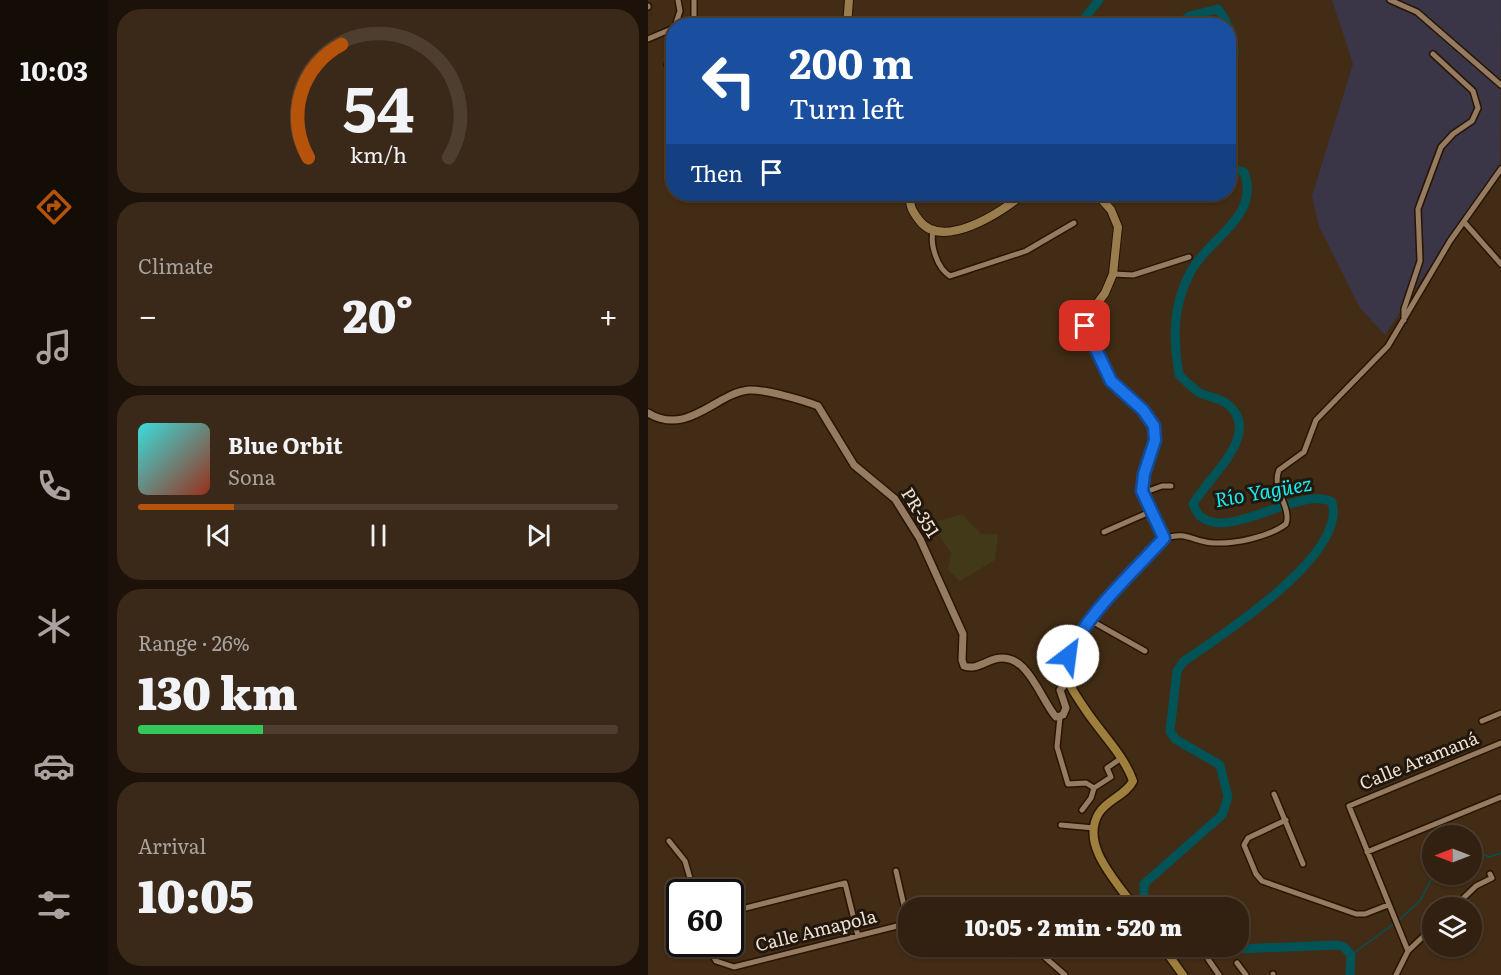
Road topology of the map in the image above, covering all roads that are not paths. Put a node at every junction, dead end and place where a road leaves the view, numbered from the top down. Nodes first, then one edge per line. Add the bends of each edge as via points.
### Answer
1 (678, 0) edge
2 (694, 0) edge
3 (849, 0) edge
4 (1390, 0) edge
5 (677, 18) edge
6 (694, 18) edge
7 (848, 18) edge
8 (666, 31) edge
9 (648, 39) edge
10 (1433, 54) dead end
11 (1501, 85) edge
12 (1501, 169) edge
13 (910, 201) edge
14 (1015, 201) edge
15 (1103, 201) edge
16 (1464, 222) junction
17 (1074, 223) dead end
18 (933, 231) junction
19 (1189, 257) dead end
20 (1501, 264) edge
21 (1113, 274) junction
22 (1404, 320) junction
23 (648, 413) edge
24 (1171, 486) dead end
25 (1143, 493) junction
26 (1152, 511) junction
27 (1104, 532) dead end
28 (1164, 538) junction
29 (1090, 621) junction
30 (1145, 651) dead end
31 (1068, 681) junction
32 (1501, 713) edge
33 (1060, 717) junction
34 (1482, 721) dead end
35 (1501, 743) edge
36 (1120, 759) junction
37 (1094, 788) junction
38 (1274, 794) dead end
39 (1501, 797) edge
40 (1082, 810) dead end
41 (1286, 820) junction
42 (1061, 825) dead end
43 (1094, 828) junction
44 (1407, 836) junction
45 (669, 841) dead end
46 (1411, 844) dead end
47 (1367, 852) junction
48 (1303, 864) dead end
49 (896, 870) dead end
50 (1490, 874) dead end
51 (690, 879) edge
52 (903, 897) edge
53 (1128, 897) edge
54 (1464, 897) edge
55 (1388, 905) junction
56 (744, 908) edge
57 (898, 926) edge
58 (858, 936) junction
59 (1422, 937) edge
60 (1408, 951) junction
61 (714, 957) edge
62 (1043, 957) edge
63 (1168, 957) edge
64 (1208, 959) dead end
65 (1237, 963) dead end
66 (1065, 975) edge
67 (1183, 975) edge
68 (1219, 975) edge
69 (1246, 975) edge
70 (1396, 975) edge

1 - 5 street
2 - 6 street
3 - 7 main road
4 - 11 street via 1417,12
8 - 9 street
10 - 22 street via 1473,91 1478,108 1472,121 1441,147 1418,208 1420,261
12 - 16 street
13 - 18 main road via 911,210
14 - 18 main road via 1004,210 951,233
15 - 21 main road via 1118,227
16 - 20 street
16 - 22 street
17 - 18 street via 1026,251 950,276 943,272 934,250
19 - 21 street via 1134,275
21 - 25 main road via 1085,326 1111,381 1143,410 1154,426 1155,440 1144,474
22 - 28 street via 1388,346 1316,420 1304,452 1278,470 1276,481 1288,515 1286,524 1229,542 1212,543 1179,533
23 - 33 street, PR-351 / PR-351 via 664,419 685,418 751,390 818,406 854,465 895,499 921,539 963,634 964,666 974,668 1001,658 1023,665 1053,713
24 - 25 street
25 - 26 main road
26 - 27 street
26 - 28 main road
28 - 29 main road
29 - 30 street
29 - 31 main road via 1068,656
31 - 33 street via 1060,690 1066,708
31 - 36 main road
32 - 34 street
33 - 37 street via 1057,747 1068,784 1086,783
35 - 47 street, Calle Aramaná via 1349,806
36 - 37 street via 1107,768 1111,777
36 - 43 main road via 1133,781 1100,812
37 - 40 street
38 - 41 street
39 - 44 street
41 - 48 street
41 - 55 street via 1248,838 1244,845 1262,881 1356,914
42 - 43 street
43 - 53 main road via 1099,855
44 - 46 street
44 - 47 street
45 - 51 street via 685,861
47 - 55 street
49 - 52 street
50 - 54 street via 1491,878
55 - 60 street
56 - 58 street via 845,883
57 - 58 street, Calle Amapola
58 - 61 street, Calle Amapola via 734,967
59 - 60 street
60 - 70 street
62 - 66 street
63 - 67 main road
64 - 68 street
65 - 69 street

